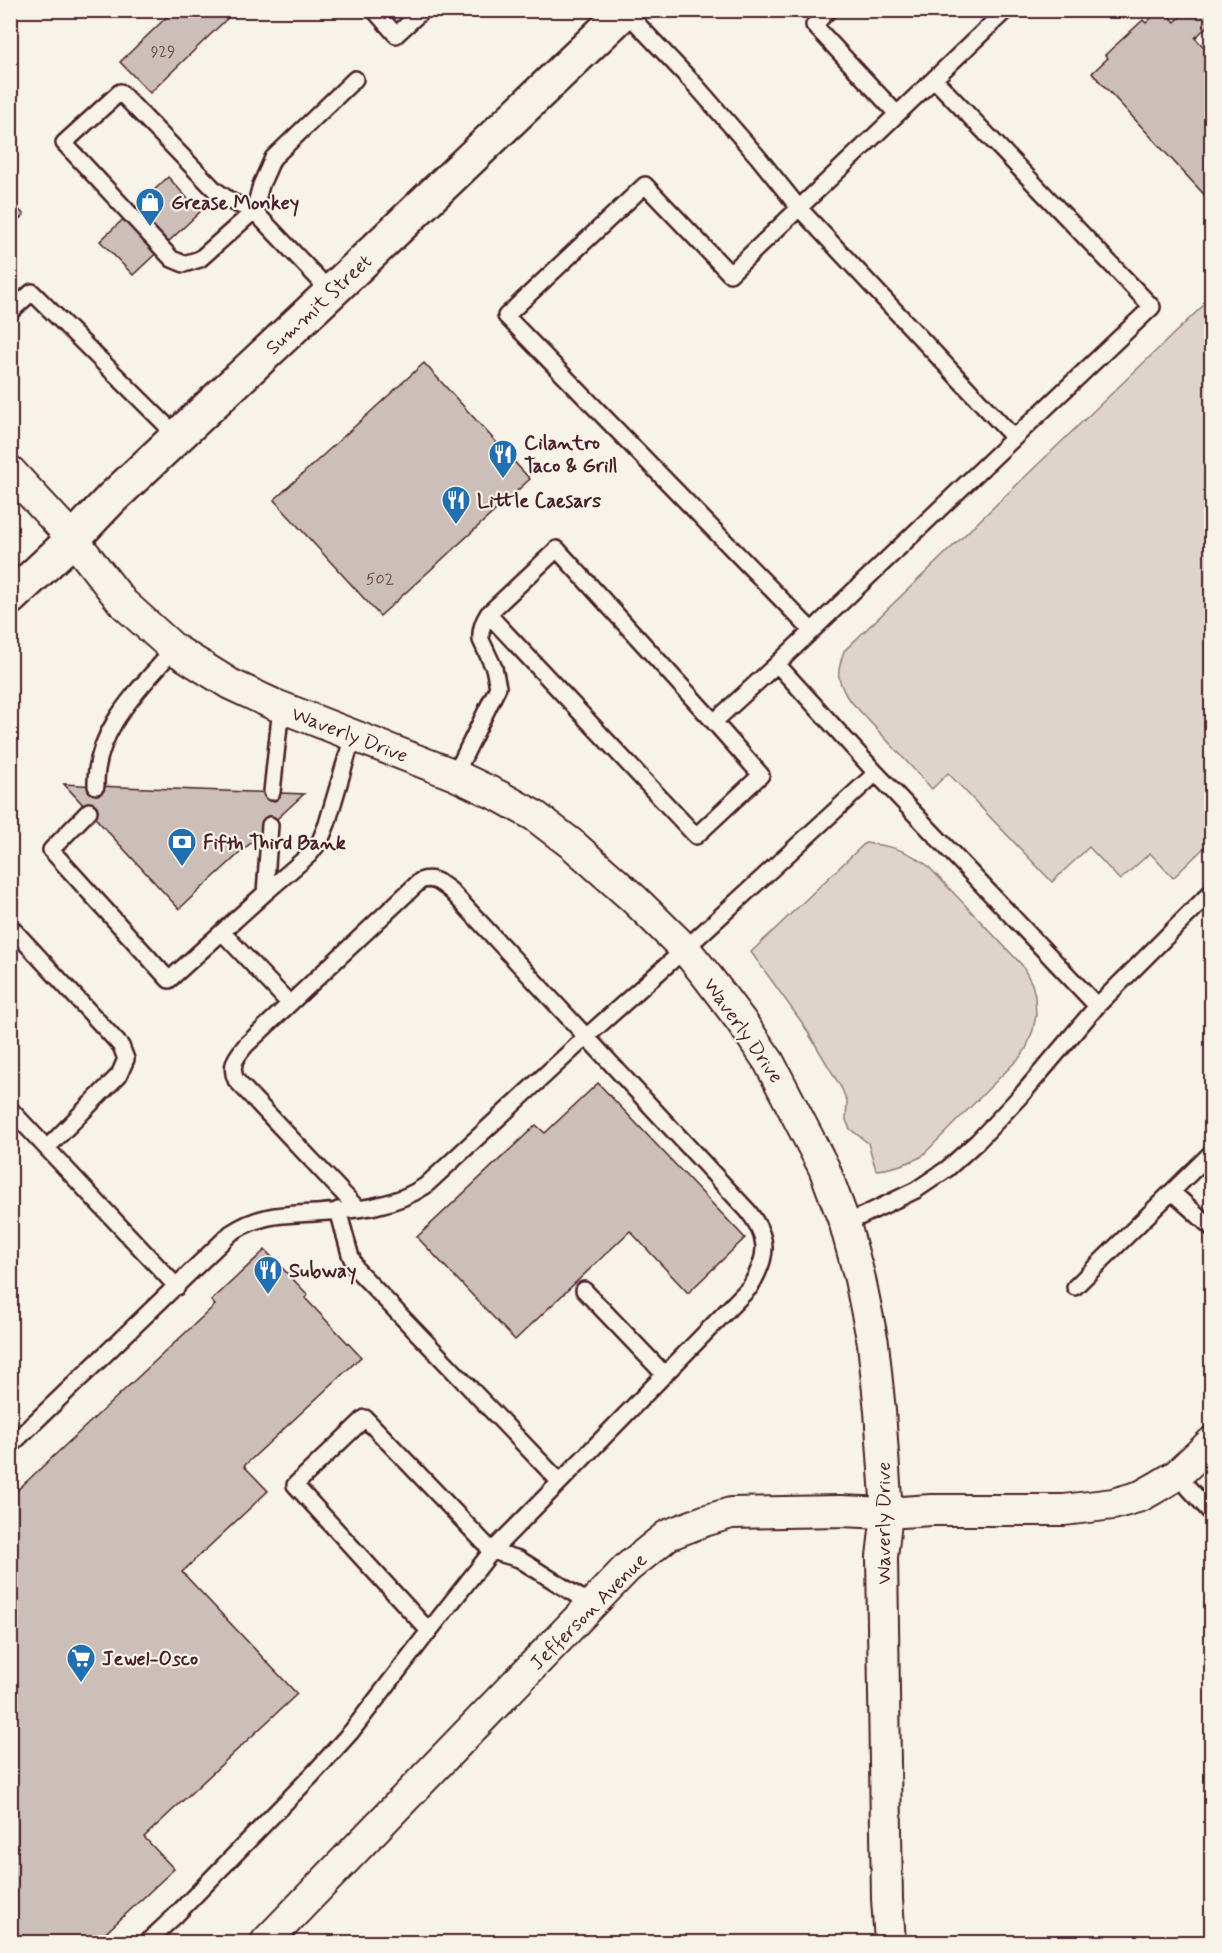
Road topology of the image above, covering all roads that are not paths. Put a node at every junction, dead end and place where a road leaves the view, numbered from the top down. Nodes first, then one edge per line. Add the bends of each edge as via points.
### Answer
1 (374, 10) edge
2 (423, 10) edge
3 (829, 10) edge
4 (1006, 10) edge
5 (625, 11) edge
6 (355, 79) dead end
7 (934, 79) junction
8 (897, 114) junction
9 (799, 208) junction
10 (254, 211) junction
11 (331, 292) junction
12 (10, 312) edge
13 (177, 436) junction
14 (1014, 438) junction
15 (10, 471) edge
16 (73, 539) junction
17 (10, 598) edge
18 (488, 614) junction
19 (812, 631) junction
20 (174, 649) junction
21 (777, 664) junction
22 (281, 707) junction
23 (714, 722) junction
24 (353, 736) junction
25 (876, 773) junction
26 (454, 775) junction
27 (96, 786) dead end
28 (272, 792) dead end
29 (89, 811) dead end
30 (270, 825) dead end
31 (1212, 891) edge
32 (265, 893) junction
33 (10, 926) edge
34 (222, 932) junction
35 (685, 949) junction
36 (289, 1003) junction
37 (1096, 1006) junction
38 (586, 1037) junction
39 (10, 1109) edge
40 (47, 1148) junction
41 (1212, 1152) edge
42 (1172, 1192) junction
43 (357, 1208) junction
44 (338, 1210) junction
45 (845, 1224) junction
46 (1212, 1228) edge
47 (177, 1287) junction
48 (1076, 1287) dead end
49 (584, 1290) dead end
50 (665, 1375) junction
51 (1212, 1442) edge
52 (10, 1446) edge
53 (1177, 1475) junction
54 (560, 1482) junction
55 (887, 1513) junction
56 (1212, 1514) edge
57 (492, 1551) junction
58 (592, 1605) junction
59 (429, 1632) junction
60 (147, 1942) edge
61 (266, 1942) edge
62 (890, 1942) edge

1 - 2 lane via 396,35
3 - 8 lane via 814,25
4 - 7 lane
5 - 9 lane via 697,87
5 - 11 main road, Summit Street
6 - 10 lane via 273,158
7 - 8 lane
7 - 14 lane via 1152,307
8 - 9 lane
9 - 14 lane
9 - 19 lane via 730,274 645,185 506,316
10 - 10 lane via 215,190 120,92 64,143 172,259 184,264 200,259
10 - 11 lane
11 - 13 main road, Summit Street
12 - 13 lane via 32,292
13 - 16 main road, Summit Street
14 - 19 lane
15 - 16 street, Waverly Drive
16 - 17 main road, Summit Street
16 - 20 street, Waverly Drive via 123,603
18 - 23 lane via 557,549
18 - 23 lane via 696,836 761,775
18 - 26 lane via 480,635 498,687
19 - 21 lane
20 - 22 street, Waverly Drive via 230,684
20 - 27 lane via 130,700 106,736 96,769
21 - 23 lane
21 - 25 lane
22 - 24 street, Waverly Drive
22 - 28 lane
24 - 26 street, Waverly Drive
24 - 32 lane via 320,841
25 - 35 lane
25 - 37 lane
26 - 35 street, Waverly Drive via 544,823 605,872
29 - 34 lane via 51,850 169,980
30 - 32 lane
31 - 37 lane
32 - 34 lane
33 - 40 lane via 121,1046 126,1059 119,1075
34 - 36 lane
35 - 38 lane
35 - 45 street, Waverly Drive via 769,1062 824,1168
36 - 38 lane via 420,881 431,879 451,891
36 - 43 lane via 238,1055 233,1076
37 - 45 lane via 1016,1100 947,1169 916,1190
38 - 43 lane via 425,1186 389,1203
38 - 50 lane via 726,1186 762,1232 762,1262 750,1287
39 - 40 lane
40 - 47 lane
41 - 42 lane
42 - 46 lane
42 - 48 lane
43 - 44 lane
44 - 47 lane via 272,1215 248,1222 231,1233
44 - 54 lane via 356,1269
45 - 55 street, Waverly Drive via 873,1343
47 - 52 lane
49 - 50 lane
50 - 54 lane
51 - 53 street, Jefferson Avenue
53 - 55 street, Jefferson Avenue via 1142,1496 1080,1509
53 - 56 lane
54 - 57 lane
55 - 58 street, Jefferson Avenue via 731,1514 704,1521 668,1536 649,1550
55 - 62 street, Waverly Drive via 882,1557
57 - 58 lane via 519,1559
57 - 59 lane
57 - 59 lane via 365,1418 295,1485
58 - 61 street, Jefferson Avenue
59 - 60 lane via 366,1714 312,1775

